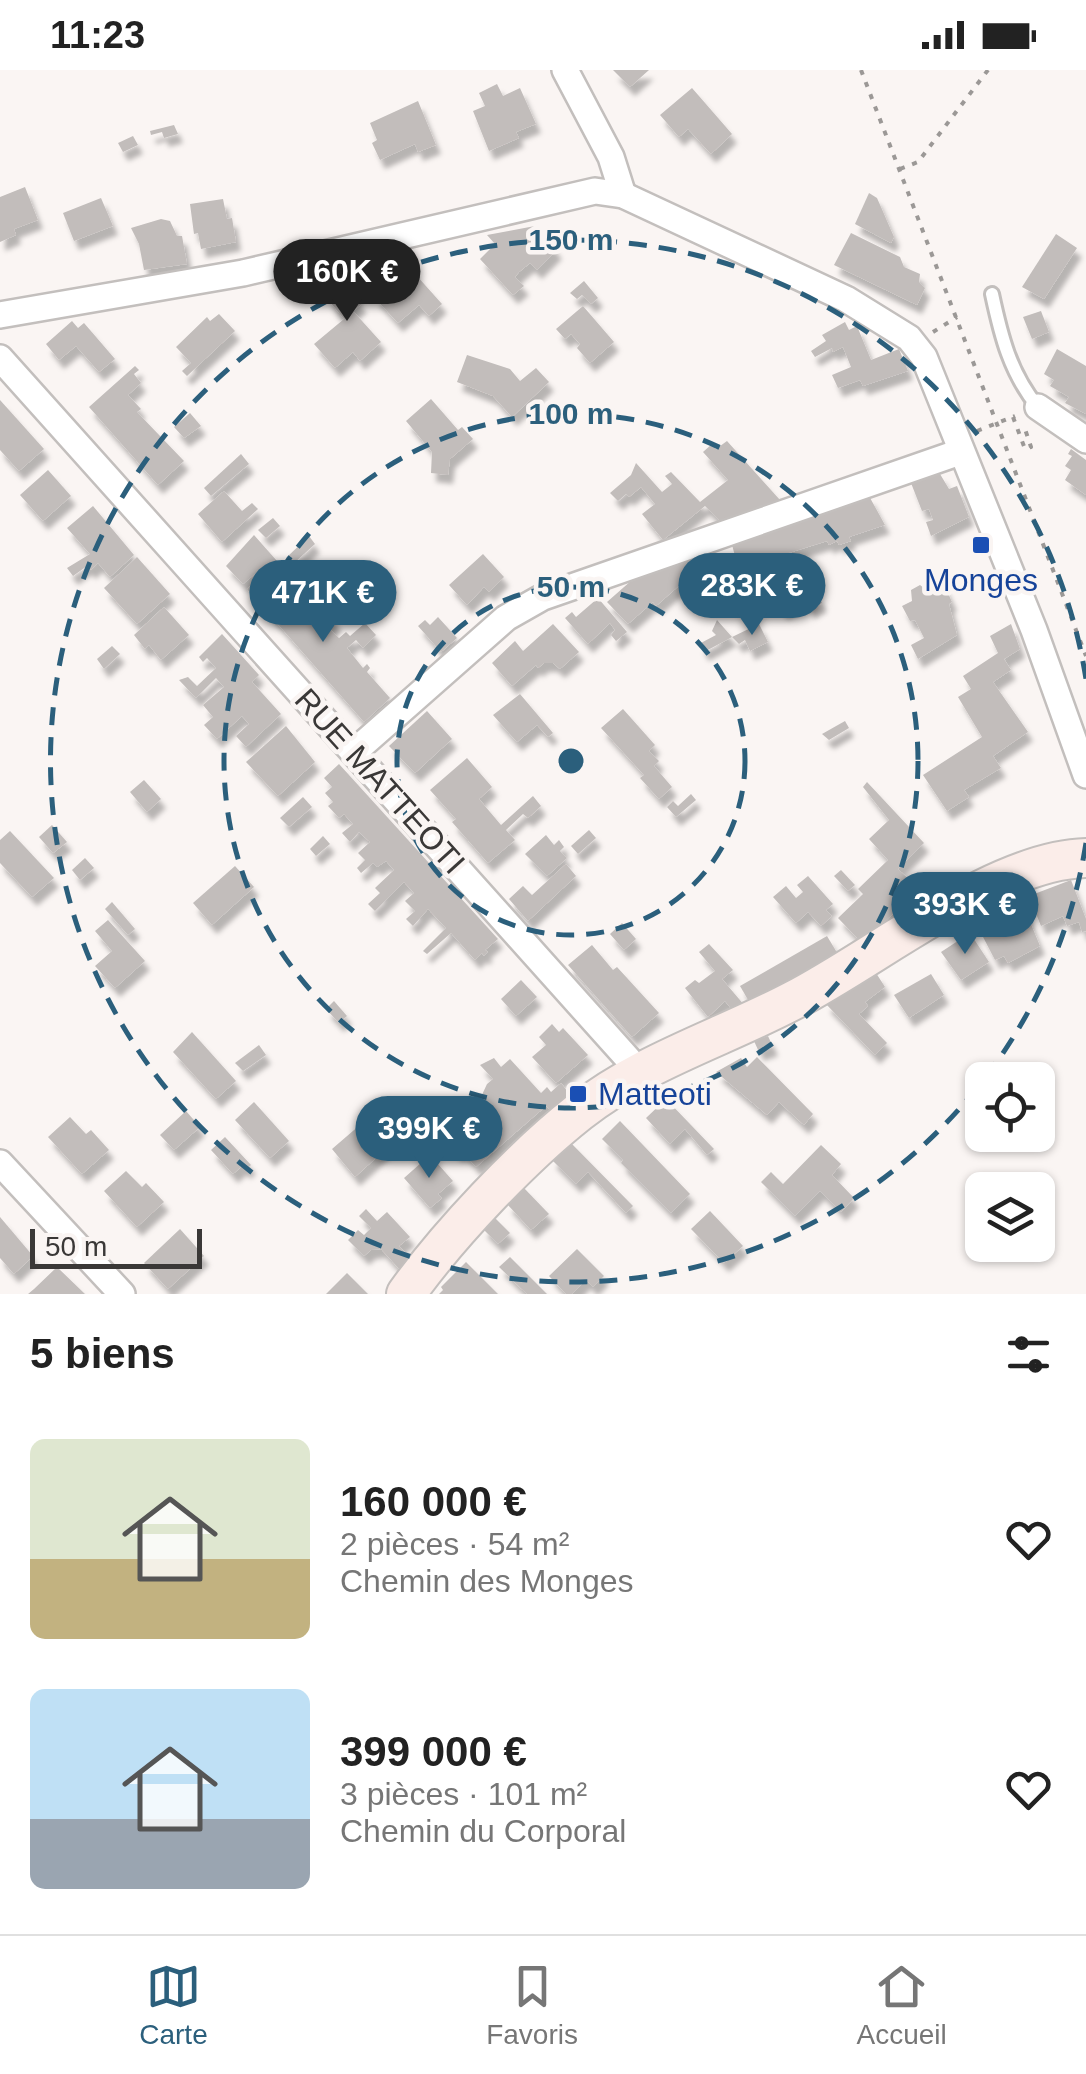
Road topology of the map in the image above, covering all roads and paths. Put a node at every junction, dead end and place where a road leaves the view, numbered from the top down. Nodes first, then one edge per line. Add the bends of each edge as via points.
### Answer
1 (566, 70) edge
2 (861, 70) edge
3 (988, 70) edge
4 (900, 169) junction
5 (623, 195) junction
6 (992, 294) dead end
7 (0, 314) edge
8 (0, 358) edge
9 (1029, 411) junction
10 (997, 423) junction
11 (1086, 440) edge
12 (964, 443) junction
13 (1086, 656) edge
14 (354, 752) junction
15 (1086, 775) edge
16 (1086, 858) edge
17 (639, 1071) junction
18 (0, 1163) edge
19 (122, 1294) edge
20 (406, 1294) edge

1 - 5 street via 611,156
2 - 4 path
3 - 4 path via 918,162
4 - 10 path
5 - 7 street via 595,191 243,273
5 - 12 street via 846,299 909,338
6 - 9 lane via 1004,350
8 - 14 street, RUE MATTEOTI
9 - 10 path via 1031,446 1024,449 1013,417
9 - 11 street
10 - 12 path
10 - 13 path
12 - 14 street via 524,606
12 - 15 street
14 - 17 street, RUE MATTEOTI
16 - 17 street via 1021,872 791,1002
17 - 20 street via 578,1113 524,1163
18 - 19 street

